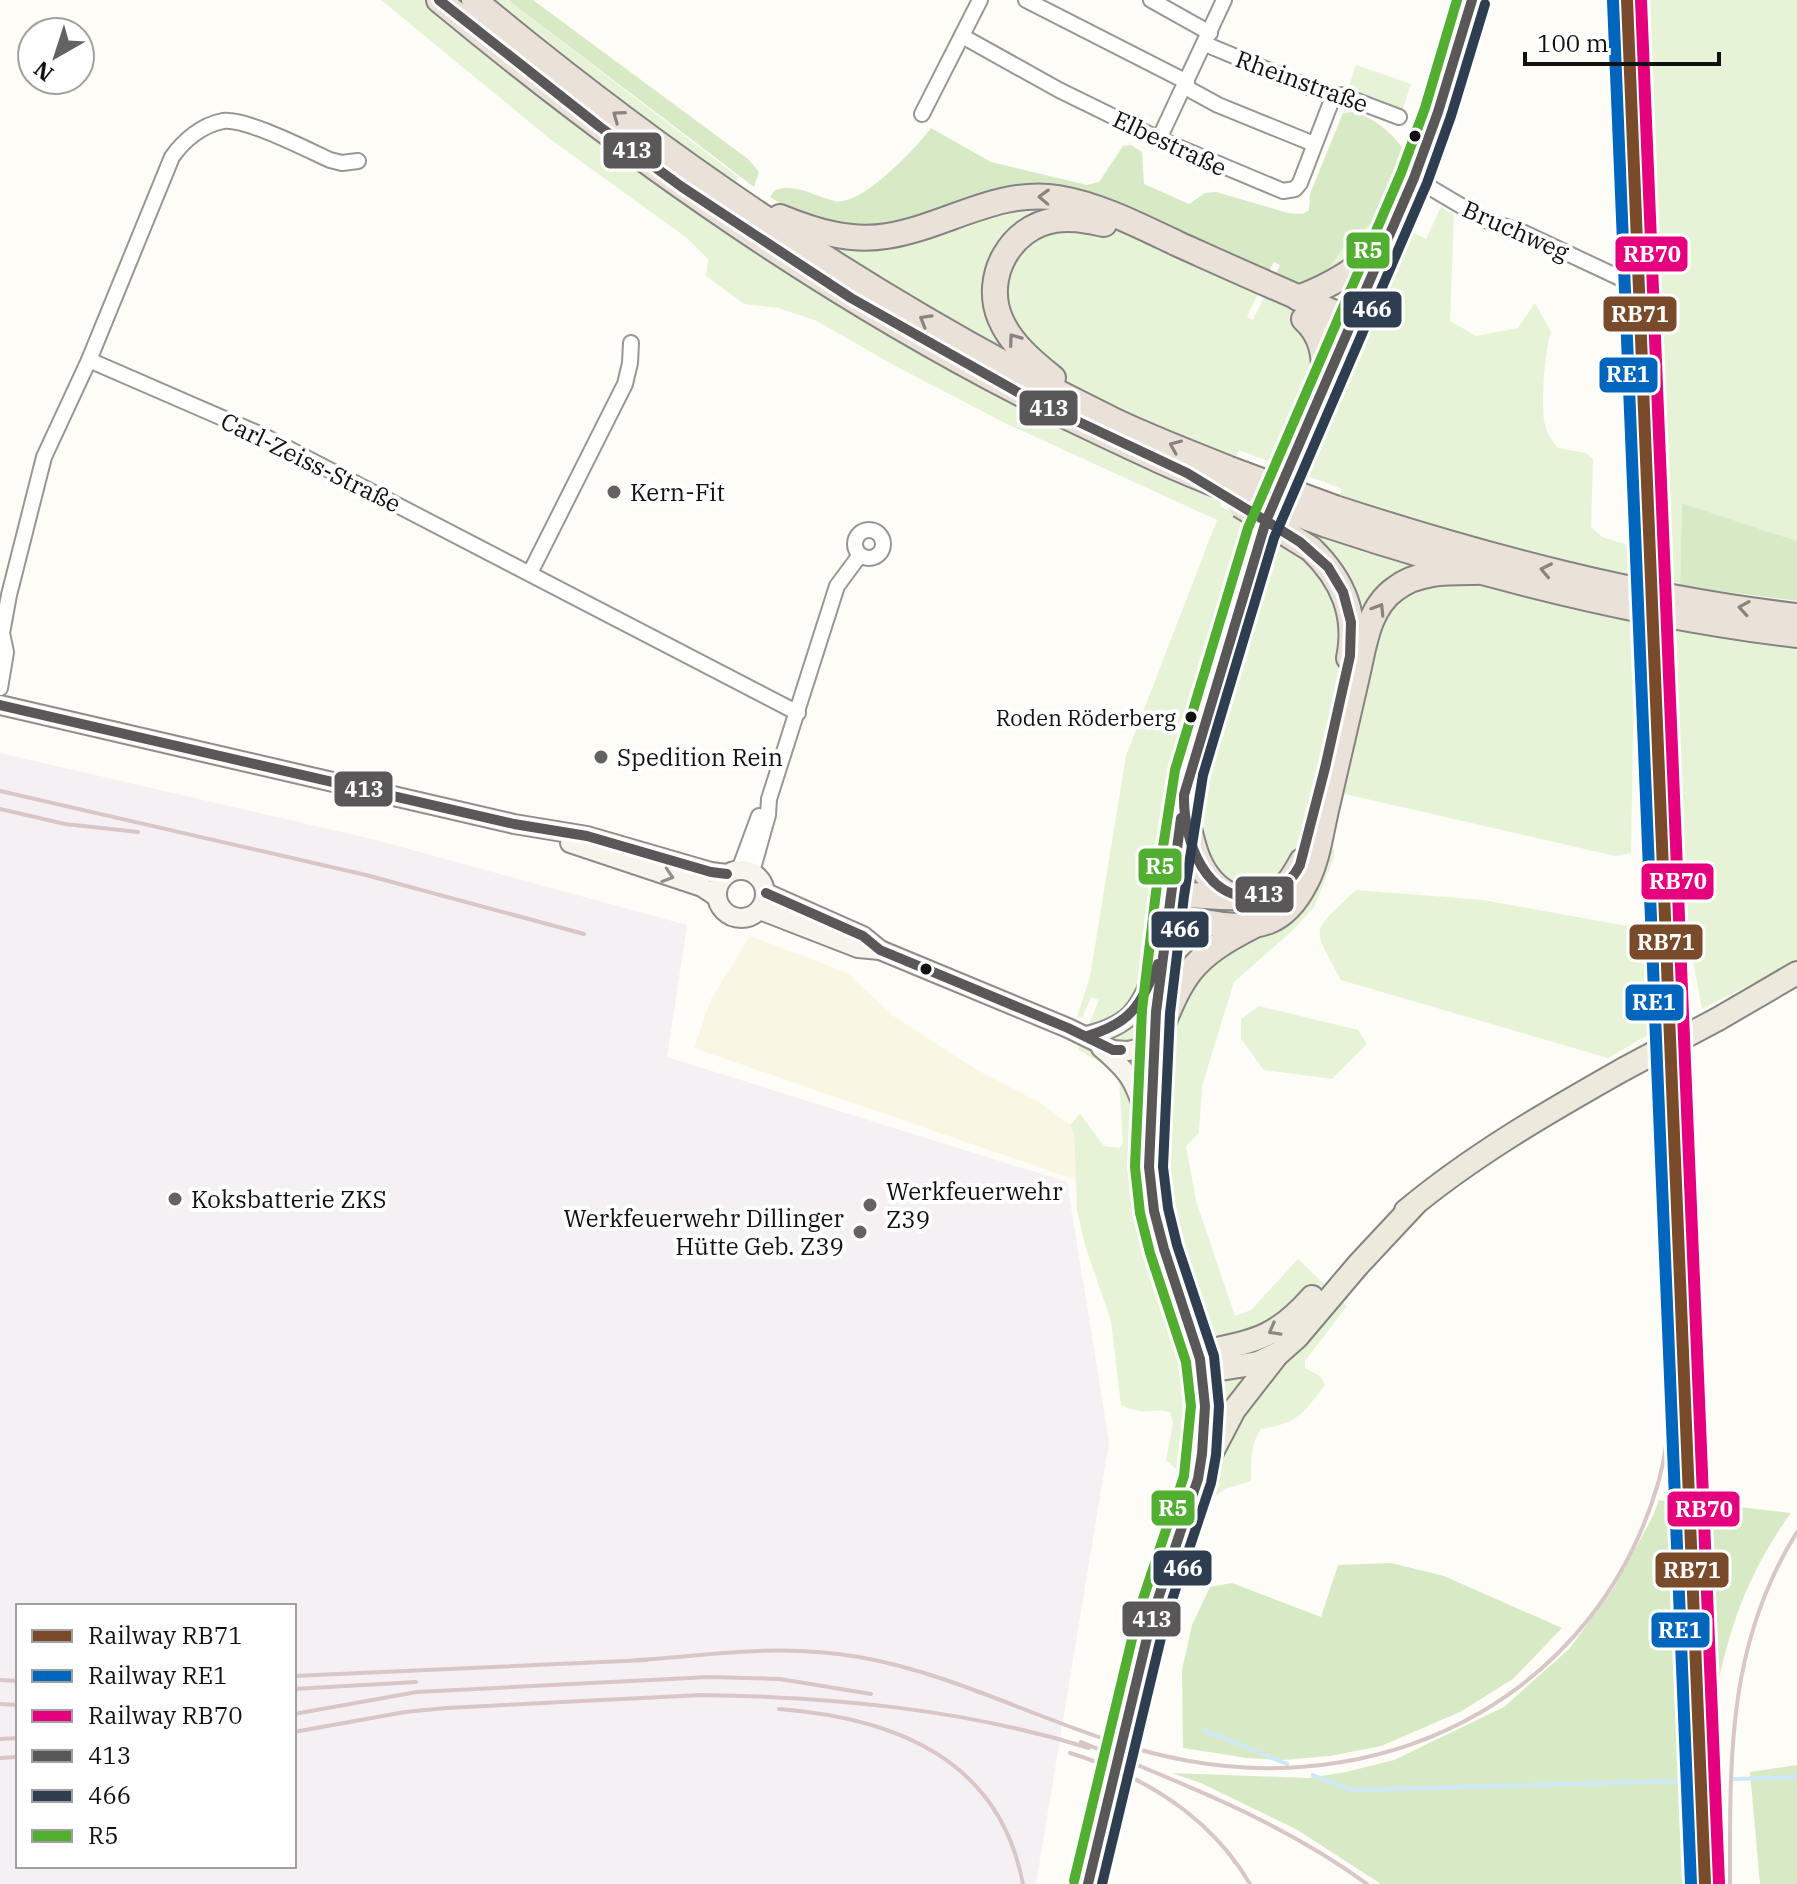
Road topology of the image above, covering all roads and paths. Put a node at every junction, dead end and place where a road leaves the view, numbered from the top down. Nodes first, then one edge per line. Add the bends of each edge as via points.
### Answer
1 (439, 0) edge
2 (474, 0) edge
3 (980, 0) edge
4 (1026, 0) edge
5 (1151, 0) edge
6 (1224, 0) edge
7 (1472, 0) edge
8 (962, 36) junction
9 (1207, 38) junction
10 (1186, 84) junction
11 (1333, 97) junction
12 (922, 114) dead end
13 (1399, 117) dead end
14 (1159, 139) junction
15 (1314, 144) junction
16 (358, 161) dead end
17 (1414, 178) junction
18 (724, 198) junction
19 (769, 227) junction
20 (1386, 243) junction
21 (1620, 278) dead end
22 (1295, 304) junction
23 (1348, 328) junction
24 (631, 343) dead end
25 (89, 360) junction
26 (1325, 380) junction
27 (1118, 422) junction
28 (1228, 485) junction
29 (1331, 517) junction
30 (860, 555) dead end
31 (1476, 572) junction
32 (530, 573) junction
33 (1620, 596) junction
34 (1689, 610) junction
35 (1797, 616) edge
36 (1, 634) edge
37 (1797, 635) edge
38 (0, 688) edge
39 (0, 705) edge
40 (798, 713) junction
41 (1183, 800) junction
42 (514, 824) junction
43 (739, 872) junction
44 (1232, 896) junction
45 (717, 897) junction
46 (763, 902) junction
47 (1169, 904) junction
48 (1255, 925) junction
49 (1162, 956) junction
50 (1797, 973) edge
51 (1087, 1036) junction
52 (1154, 1045) junction
53 (1150, 1128) junction
54 (1415, 1204) junction
55 (1279, 1353) junction
56 (1201, 1363) junction
57 (1198, 1479) junction
58 (1088, 1884) edge

1 - 18 highway via 594,124
18 -> 2 highway
3 - 8 street
4 - 10 street
5 - 9 street, Rheinstraße
6 - 9 street
7 - 17 street
8 - 12 street
8 - 14 street, Elbestraße
9 - 10 street
9 - 11 street, Rheinstraße
10 - 14 street
10 - 15 street via 1218,105
11 - 13 street, Rheinstraße via 1341,95
11 - 15 street, Elbestraße
14 - 15 street, Elbestraße via 1283,191 1300,183
16 - 25 street via 330,160 235,122 224,121 193,135 166,167
17 - 20 street
17 - 21 street, Bruchweg via 1485,220
18 - 19 highway
22 -> 19 highway via 1114,214 1058,198 1000,201 885,236 856,238
27 -> 19 highway via 925,320
19 - 28 highway via 878,315 1006,387 1189,474
20 - 22 highway via 1357,269
20 - 23 street
22 - 23 highway
22 - 26 highway via 1321,342
27 -> 22 highway via 1036,365 1000,319 1000,265 1013,243 1037,225 1081,219 1109,225
23 - 26 main road
24 - 32 street via 625,384
25 - 32 street, Carl-Zeiss-Straße via 264,436
25 - 36 street via 44,457
26 - 41 main road via 1261,533
28 -> 27 highway
28 - 29 highway, bridge
28 - 44 highway, bridge via 1326,563 1345,594 1352,627 1301,863 1282,889
29 - 31 highway
33 -> 29 highway via 1490,556
30 - 40 street via 837,586
31 - 33 highway
48 -> 31 highway via 1287,910 1308,879 1365,639 1380,604 1407,581 1442,572
32 - 40 street, Carl-Zeiss-Straße
33 - 34 highway
35 -> 34 highway
34 - 37 highway
36 - 38 street via 6,652
39 - 42 street
40 - 43 street via 768,815
41 - 44 highway via 1203,872
41 - 47 main road
42 - 43 street via 587,836 711,872
42 -> 45 street via 702,887
43 - 45 street via 719,884
43 - 46 street via 762,881
44 - 47 highway
45 - 46 street via 732,917 747,918
46 - 51 street via 863,936 880,950
47 - 48 highway via 1228,925
47 - 49 main road
48 - 52 highway via 1213,948 1185,976
49 - 51 street via 1131,1015 1111,1030
49 - 52 main road
50 - 54 main road, bridge via 1512,1133
51 - 52 street via 1113,1050
51 - 53 street via 1126,1070
52 - 53 main road
53 - 56 main road via 1154,1211
54 - 55 main road
54 -> 56 main road via 1275,1332
55 - 56 main road via 1258,1363
55 - 57 main road via 1234,1410
56 - 57 street via 1205,1406
57 - 58 street, bridge via 1152,1617

